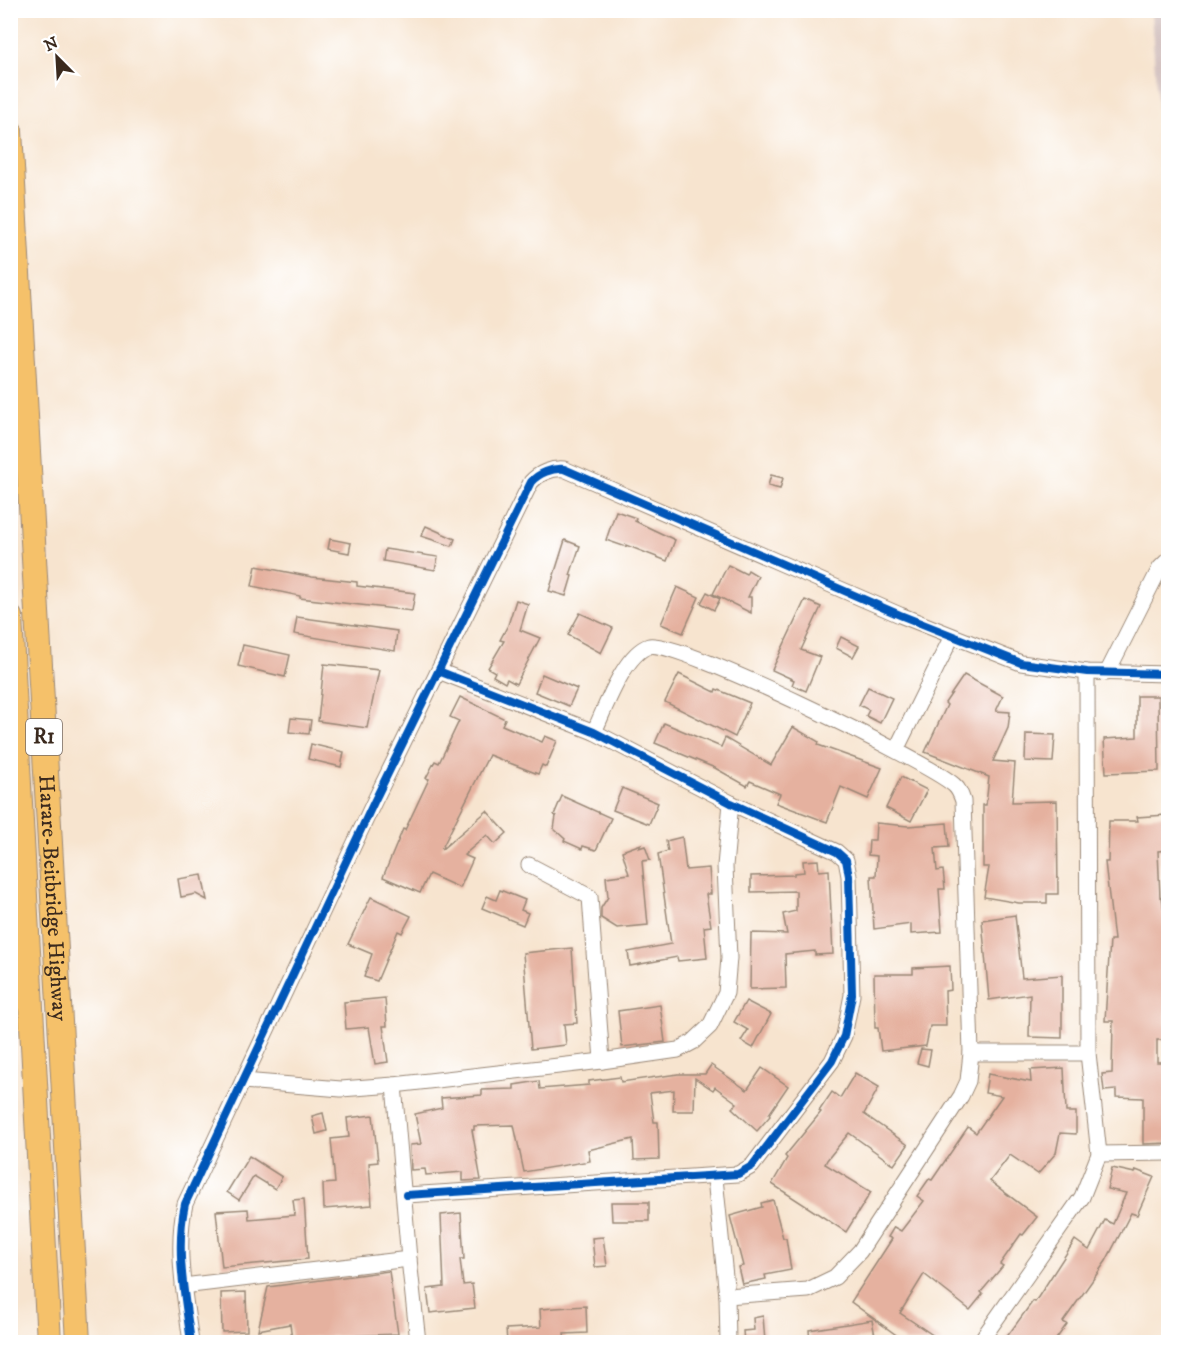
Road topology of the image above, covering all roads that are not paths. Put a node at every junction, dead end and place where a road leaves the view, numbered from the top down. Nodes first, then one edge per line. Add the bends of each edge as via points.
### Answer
1 (10, 131) edge
2 (1168, 561) edge
3 (10, 617) edge
4 (952, 636) junction
5 (441, 672) junction
6 (1087, 672) junction
7 (1107, 673) junction
8 (1168, 674) edge
9 (594, 732) junction
10 (896, 750) junction
11 (732, 803) junction
12 (530, 865) dead end
13 (971, 1053) junction
14 (1088, 1053) junction
15 (602, 1061) junction
16 (243, 1081) junction
17 (394, 1085) junction
18 (1099, 1154) junction
19 (1168, 1154) edge
20 (715, 1178) junction
21 (406, 1195) junction
22 (409, 1259) junction
23 (183, 1286) junction
24 (727, 1296) junction
25 (49, 1342) edge
26 (78, 1342) edge
27 (191, 1342) edge
28 (418, 1342) edge
29 (728, 1342) edge
30 (980, 1342) edge

1 - 26 highway, Harare-Beitbridge Highway / R1
2 - 7 street via 1160,568
3 - 25 highway, Harare-Beitbridge Highway / R1
4 - 5 street via 556,468 537,475 531,482
4 - 6 street via 1021,663
4 - 10 street
5 - 9 street
5 - 16 street via 374,802
6 - 7 street
6 - 14 street
7 - 8 street
9 - 10 street via 630,659 647,646 655,645 700,659
9 - 11 street
10 - 13 street via 957,787 963,801
11 - 15 street via 725,866 729,958 726,993 720,1010 710,1026 678,1050
11 - 20 street via 829,846 846,860 852,995 844,1036 832,1061 752,1166 738,1174
12 - 15 street via 590,897
13 - 14 street
13 - 24 street via 968,1081 961,1096 860,1251 835,1277 808,1290
14 - 18 street
15 - 17 street
16 - 17 street via 341,1089
16 - 23 street via 185,1204 180,1227
17 - 21 street
18 - 19 street
18 - 30 street via 1082,1197
20 - 21 street
20 - 24 street
21 - 22 street
22 - 23 street
22 - 28 street
23 - 27 street
24 - 29 street

